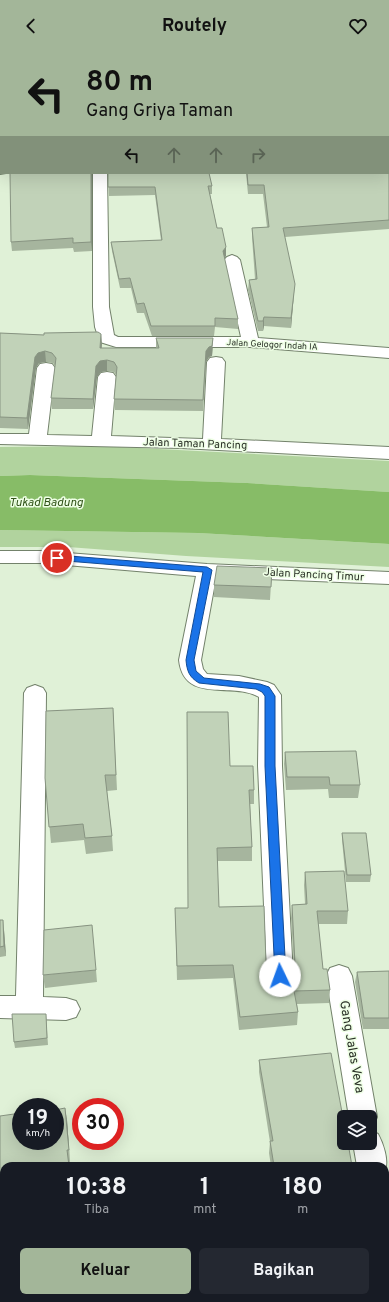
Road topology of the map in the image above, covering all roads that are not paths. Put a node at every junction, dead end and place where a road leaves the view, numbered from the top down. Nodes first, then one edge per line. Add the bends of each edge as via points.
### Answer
1 (100, 174) edge
2 (232, 260) dead end
3 (250, 342) junction
4 (389, 353) edge
5 (216, 362) dead end
6 (46, 368) dead end
7 (107, 377) dead end
8 (0, 439) edge
9 (37, 439) junction
10 (101, 441) junction
11 (212, 444) junction
12 (389, 453) edge
13 (0, 557) edge
14 (207, 570) junction
15 (389, 578) edge
16 (35, 693) dead end
17 (280, 976) edge
18 (339, 976) dead end
19 (0, 1007) edge
20 (29, 1007) junction
21 (66, 1009) dead end
22 (362, 1110) edge
23 (369, 1150) edge
24 (371, 1162) edge

1 - 3 street, Jalan Gelogor Indah IA via 101,306 106,338 116,342
2 - 3 street
3 - 4 street, Jalan Gelogor Indah IA
5 - 11 street
6 - 9 street
7 - 10 street
8 - 9 street, Jalan Taman Pancing
9 - 10 street, Jalan Taman Pancing
10 - 11 street, Jalan Taman Pancing
11 - 12 street, Jalan Taman Pancing
13 - 14 street, Jalan Pancing Timur via 42,557
14 - 15 street, Jalan Pancing Timur
14 - 17 street via 190,660 192,671 202,681 257,686 266,689 270,696 270,766
16 - 20 street
18 - 22 street, Gang Jalas Veva
19 - 20 street
20 - 21 street
23 - 24 street

